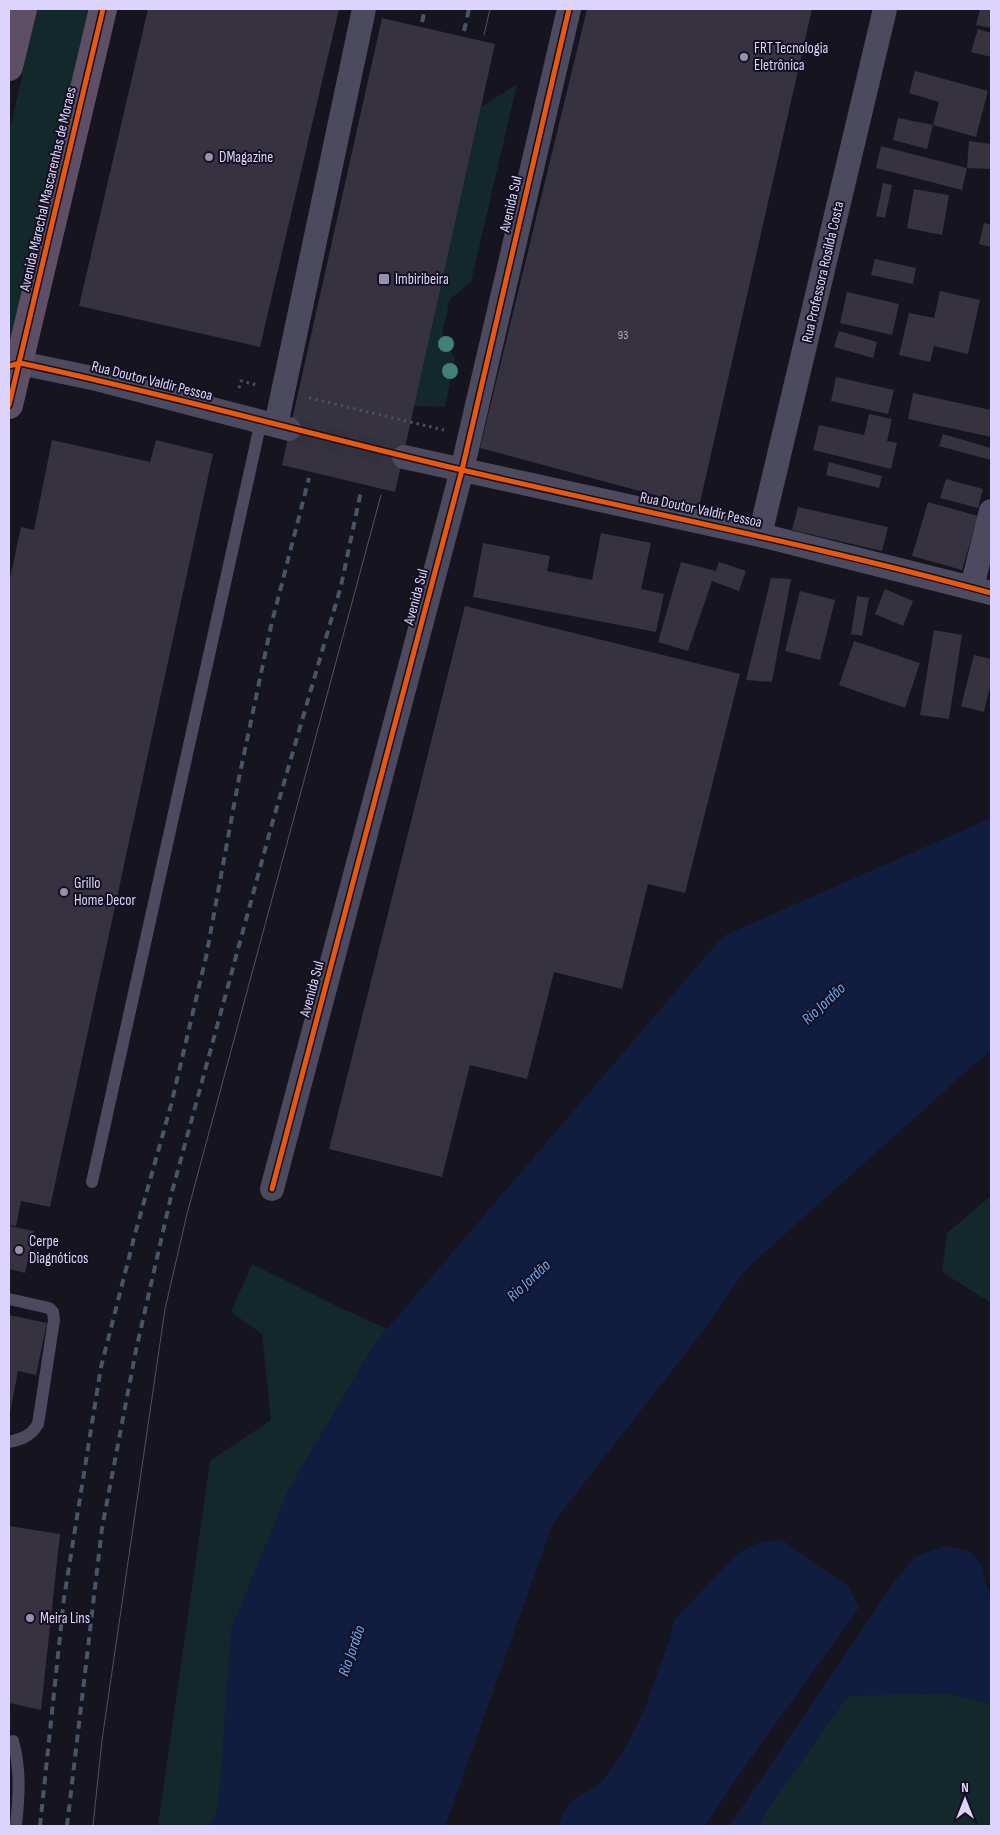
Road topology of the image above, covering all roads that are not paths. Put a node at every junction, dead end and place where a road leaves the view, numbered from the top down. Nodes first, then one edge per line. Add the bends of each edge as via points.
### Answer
1 (23, 9) edge
2 (103, 9) edge
3 (364, 9) edge
4 (569, 9) edge
5 (885, 9) edge
6 (9, 67) edge
7 (14, 364) edge
8 (9, 405) edge
9 (275, 425) junction
10 (404, 457) tunnel mouth
11 (462, 470) junction
12 (991, 511) edge
13 (760, 535) junction
14 (981, 590) edge
15 (92, 1182) dead end
16 (272, 1189) dead end
17 (9, 1299) edge
18 (9, 1442) edge
19 (13, 1741) dead end
20 (16, 1826) edge

1 - 6 highway
2 - 7 highway, Avenida Marechal Mascarenhas de Moraes
3 - 9 street
4 - 11 street, Avenida Sul
5 - 13 street, Rua Professora Rosilda Costa
7 - 8 highway, Avenida Marechal Mascarenhas de Moraes
7 - 9 street, Rua Doutor Valdir Pessoa via 92,378
9 - 15 lane
10 - 11 street, Rua Doutor Valdir Pessoa
11 - 13 street, Rua Doutor Valdir Pessoa
11 - 16 street, Avenida Sul
12 - 14 street
13 - 14 street, Rua Doutor Valdir Pessoa
17 - 18 lane via 49,1308 54,1320 38,1424 33,1432
19 - 20 lane via 19,1761

